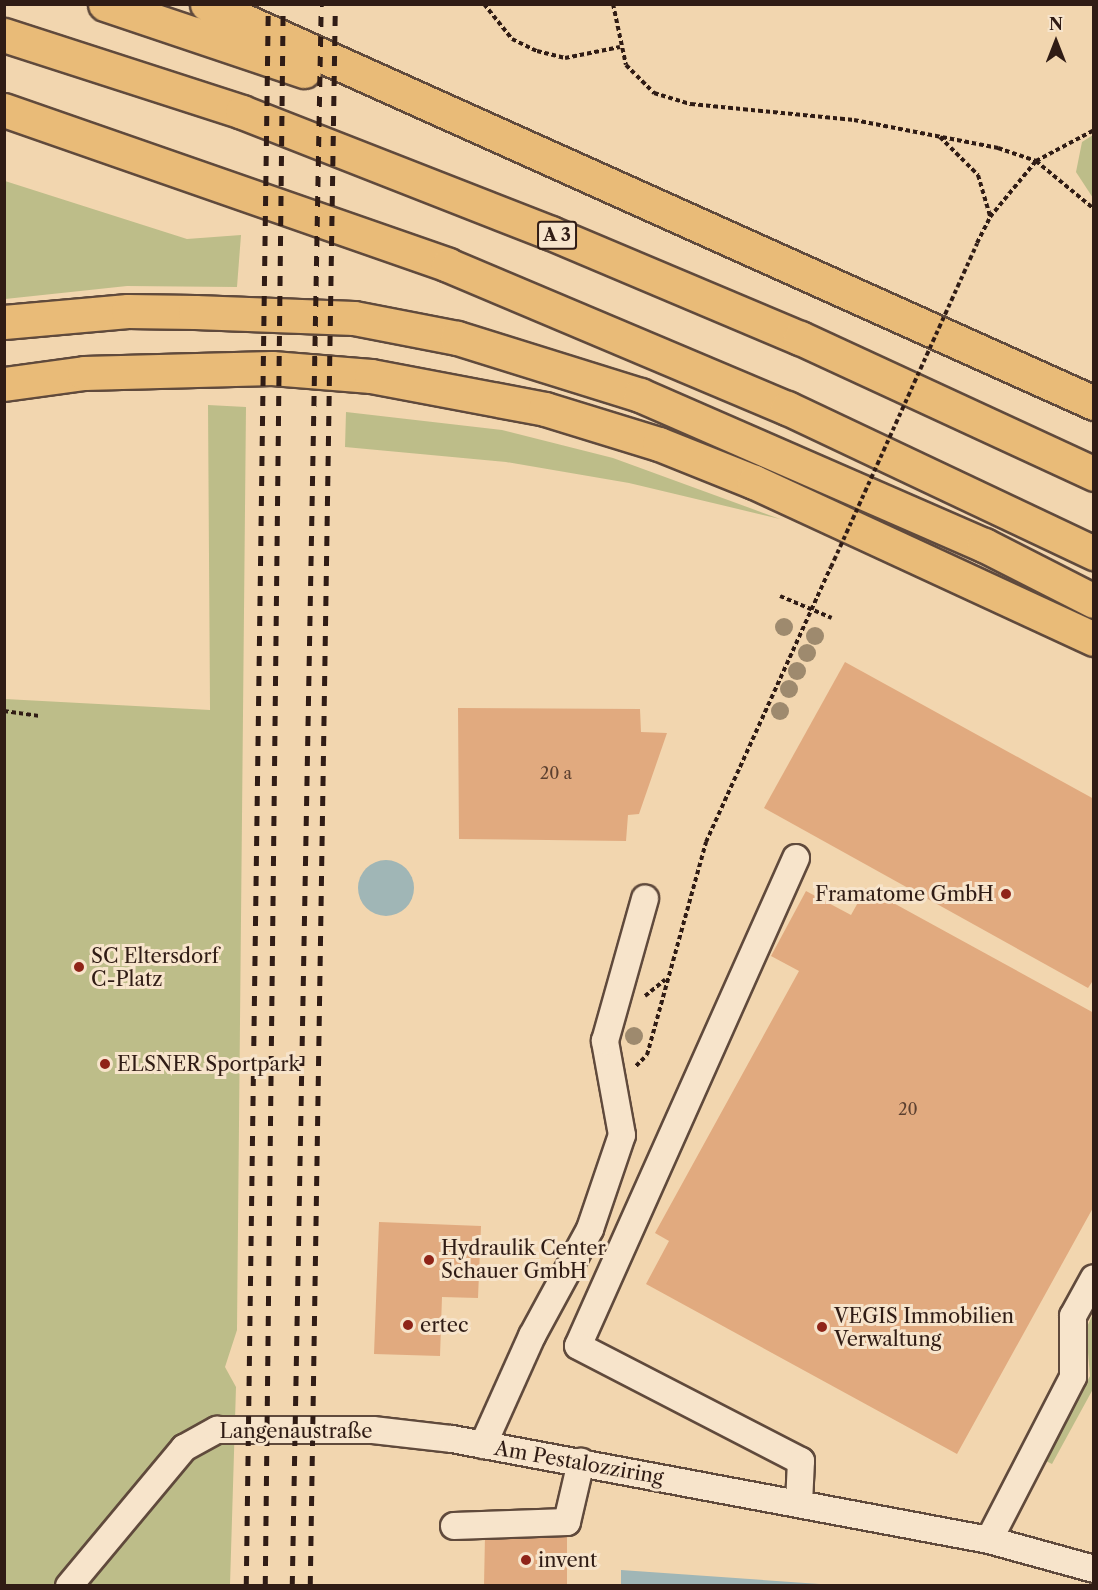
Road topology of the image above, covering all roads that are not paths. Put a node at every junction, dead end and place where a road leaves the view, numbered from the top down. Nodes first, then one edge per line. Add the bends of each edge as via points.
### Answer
1 (105, 4) edge
2 (207, 4) edge
3 (4, 35) edge
4 (4, 110) edge
5 (485, 132) junction
6 (4, 322) edge
7 (4, 384) edge
8 (1094, 403) edge
9 (1094, 474) edge
10 (1094, 553) edge
11 (1094, 601) edge
12 (1094, 639) edge
13 (796, 858) dead end
14 (645, 899) dead end
15 (1094, 1278) edge
16 (483, 1445) junction
17 (581, 1462) junction
18 (799, 1504) junction
19 (454, 1526) dead end
20 (989, 1540) junction
21 (1094, 1569) edge
22 (69, 1586) edge

1 - 5 highway
2 - 5 highway
3 - 9 highway, A 3 via 242,112 551,233 800,338
4 - 10 highway via 448,265 788,408
5 - 8 highway
6 - 11 highway via 128,311 195,312 354,318 457,338 640,395 984,545
7 - 12 highway via 84,373 272,368 372,376 545,409 659,444 754,482
13 - 18 street via 578,1346 801,1461
14 - 16 street, Am Pestalozziring via 605,1041 622,1135 590,1229 532,1336
15 - 20 street via 1073,1316 1073,1377
16 - 17 street, Am Pestalozziring
16 - 22 street, Langenaustraße via 373,1430 217,1430 200,1435
17 - 18 street, Am Pestalozziring
17 - 19 street via 567,1522
18 - 20 street, Am Pestalozziring
20 - 21 street, Am Pestalozziring

